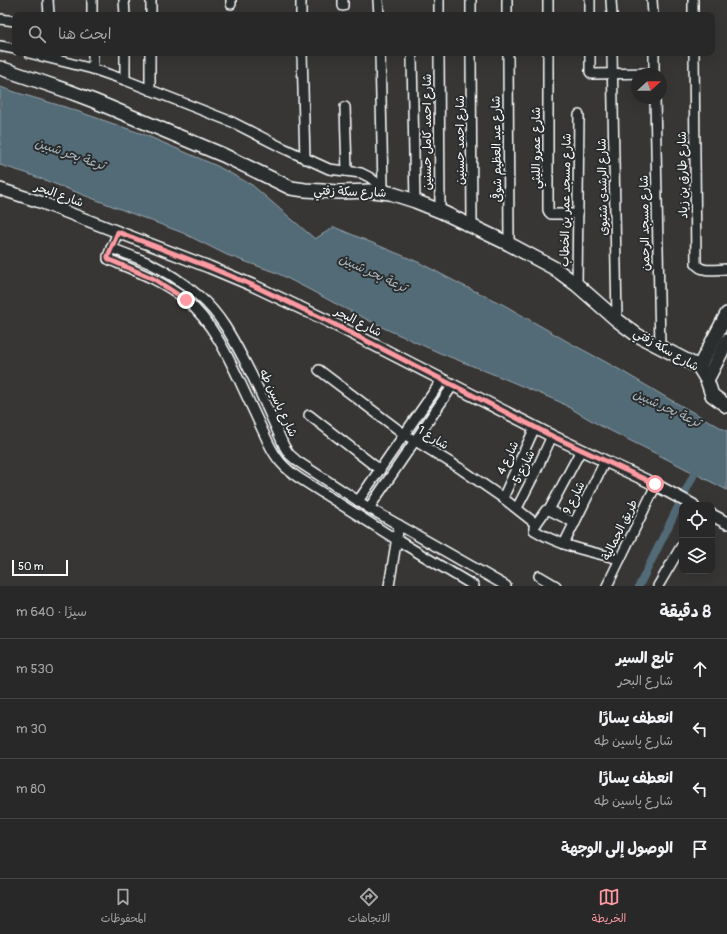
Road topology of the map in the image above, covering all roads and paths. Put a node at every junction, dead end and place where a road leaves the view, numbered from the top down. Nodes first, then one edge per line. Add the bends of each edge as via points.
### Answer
1 (48, 0) edge
2 (92, 0) edge
3 (124, 0) edge
4 (151, 0) edge
5 (301, 0) edge
6 (378, 0) edge
7 (439, 0) edge
8 (471, 0) edge
9 (507, 0) edge
10 (548, 0) edge
11 (590, 0) edge
12 (611, 0) edge
13 (652, 0) edge
14 (693, 0) edge
15 (49, 12) edge
16 (92, 12) edge
17 (125, 12) edge
18 (151, 12) edge
19 (301, 12) edge
20 (379, 12) edge
21 (439, 12) edge
22 (471, 12) edge
23 (507, 12) edge
24 (548, 12) edge
25 (590, 12) edge
26 (612, 12) edge
27 (653, 12) edge
28 (693, 12) edge
29 (0, 19) edge
30 (12, 21) edge
31 (0, 46) edge
32 (12, 49) edge
33 (41, 56) edge
34 (93, 56) edge
35 (125, 56) edge
36 (150, 56) edge
37 (302, 56) edge
38 (380, 56) edge
39 (439, 56) edge
40 (471, 56) edge
41 (508, 56) edge
42 (548, 56) edge
43 (590, 56) edge
44 (612, 56) edge
45 (654, 56) edge
46 (694, 56) edge
47 (412, 59) dead end
48 (0, 68) edge
49 (654, 68) edge
50 (93, 69) junction
51 (613, 74) junction
52 (631, 74) edge
53 (125, 80) junction
54 (150, 90) junction
55 (655, 104) edge
56 (345, 107) dead end
57 (579, 115) dead end
58 (305, 159) junction
59 (347, 171) junction
60 (0, 189) edge
61 (386, 190) junction
62 (415, 200) junction
63 (440, 210) junction
64 (578, 214) junction
65 (472, 226) junction
66 (118, 232) junction
67 (509, 244) junction
68 (110, 252) junction
69 (727, 269) edge
70 (578, 285) junction
71 (727, 314) edge
72 (617, 320) junction
73 (727, 341) edge
74 (660, 347) junction
75 (699, 367) junction
76 (319, 370) dead end
77 (442, 380) junction
78 (707, 380) junction
79 (453, 385) junction
80 (727, 406) edge
81 (310, 415) dead end
82 (535, 428) junction
83 (552, 436) junction
84 (410, 438) junction
85 (581, 450) junction
86 (605, 461) junction
87 (380, 470) junction
88 (656, 485) junction
89 (503, 498) junction
90 (358, 501) junction
91 (687, 502) edge
92 (369, 508) junction
93 (517, 508) junction
94 (549, 510) junction
95 (715, 517) edge
96 (575, 523) junction
97 (727, 523) edge
98 (536, 524) junction
99 (399, 525) junction
100 (397, 540) junction
101 (564, 544) junction
102 (679, 550) edge
103 (458, 559) junction
104 (620, 559) junction
105 (451, 573) junction
106 (539, 576) dead end
107 (389, 586) edge
108 (474, 586) edge
109 (506, 586) edge
110 (556, 586) edge
111 (607, 586) edge
112 (658, 586) edge

1 - 15 street
2 - 16 street
3 - 17 street
4 - 18 street
5 - 19 street
6 - 20 street
7 - 21 street
8 - 22 street
9 - 23 street
10 - 24 street
11 - 25 street
12 - 26 street
13 - 27 street
14 - 28 street
29 - 30 street
31 - 32 street
33 - 50 street
34 - 50 street
35 - 53 street
36 - 54 street
37 - 58 street
38 - 61 street
39 - 63 street, شارع احمد كامل حسنين
40 - 65 street, شارع احمد حسنين
41 - 67 street, شارع عبد العظيم شوقى
42 - 64 street, شارع عمرو الليثي via 548,210 551,214
43 - 51 street via 591,73
44 - 51 street, شارع الرشدى شتيوى
45 - 49 street
46 - 69 street, شارع طارق بن زياد via 696,264 706,270
47 - 62 street
48 - 61 main road, شارع سكة زفتي via 101,104 223,155 291,188 339,192
50 - 53 street
51 - 52 street
51 - 72 street, شارع الرشدى شتيوى
53 - 54 street
54 - 58 street via 232,122
55 - 74 street, شارع مسجد الرحمن
56 - 59 street
57 - 64 street, شارع مسجد عمر بن الخطاب
58 - 59 street via 329,169
59 - 61 street via 361,173
60 - 66 street, شارع البحر
61 - 62 main road, شارع سكة زفتي
62 - 63 main road, شارع سكة زفتي
63 - 65 main road, شارع سكة زفتي
64 - 70 street, شارع مسجد عمر بن الخطاب
65 - 67 main road, شارع سكة زفتي
66 - 68 street
66 - 77 street, شارع البحر via 252,285
67 - 70 main road, شارع سكة زفتي via 554,268
68 - 90 street, شارع ياسين طه via 151,264 164,271 212,308 233,338 289,454
68 - 100 street, شارع ياسين طه via 110,260 166,286 198,312 220,343 274,454 285,467
70 - 72 main road, شارع سكة زفتي
71 - 75 main road
72 - 74 main road, شارع سكة زفتي via 637,335
73 - 78 main road
74 - 75 main road, شارع سكة زفتي
75 - 78 main road, شارع سكة زفتي
76 - 84 street, شارع 1
77 - 79 street, شارع البحر
77 - 84 street
78 - 80 main road, شارع سكة زفتي via 712,394
79 - 82 street, شارع البحر
79 - 84 street
81 - 87 street
82 - 83 street, شارع البحر
82 - 89 street, شارع 4
83 - 85 street, شارع البحر
83 - 93 street, شارع 5
84 - 87 street
84 - 89 street, شارع 1
84 - 92 street
85 - 86 street, شارع البحر
85 - 94 street
86 - 88 street, شارع البحر
86 - 96 street, شارع 9
87 - 90 street
88 - 91 street, شارع البحر
88 - 104 street, طريق الجمالية
89 - 93 street, شارع 1
90 - 92 street, شارع ياسين طه
92 - 99 street, شارع ياسين طه
93 - 98 street, شارع 1
94 - 96 street
94 - 98 street via 544,511
95 - 97 street
96 - 101 street, شارع 9
98 - 101 street, شارع 1 via 534,530
99 - 100 street
99 - 103 street, شارع ياسين طه
100 - 105 street, شارع ياسين طه
100 - 107 street
101 - 104 street
102 - 112 street
103 - 105 street
103 - 109 street, شارع ياسين طه
104 - 111 street, طريق الجمالية
105 - 108 street, شارع ياسين طه
106 - 110 street

